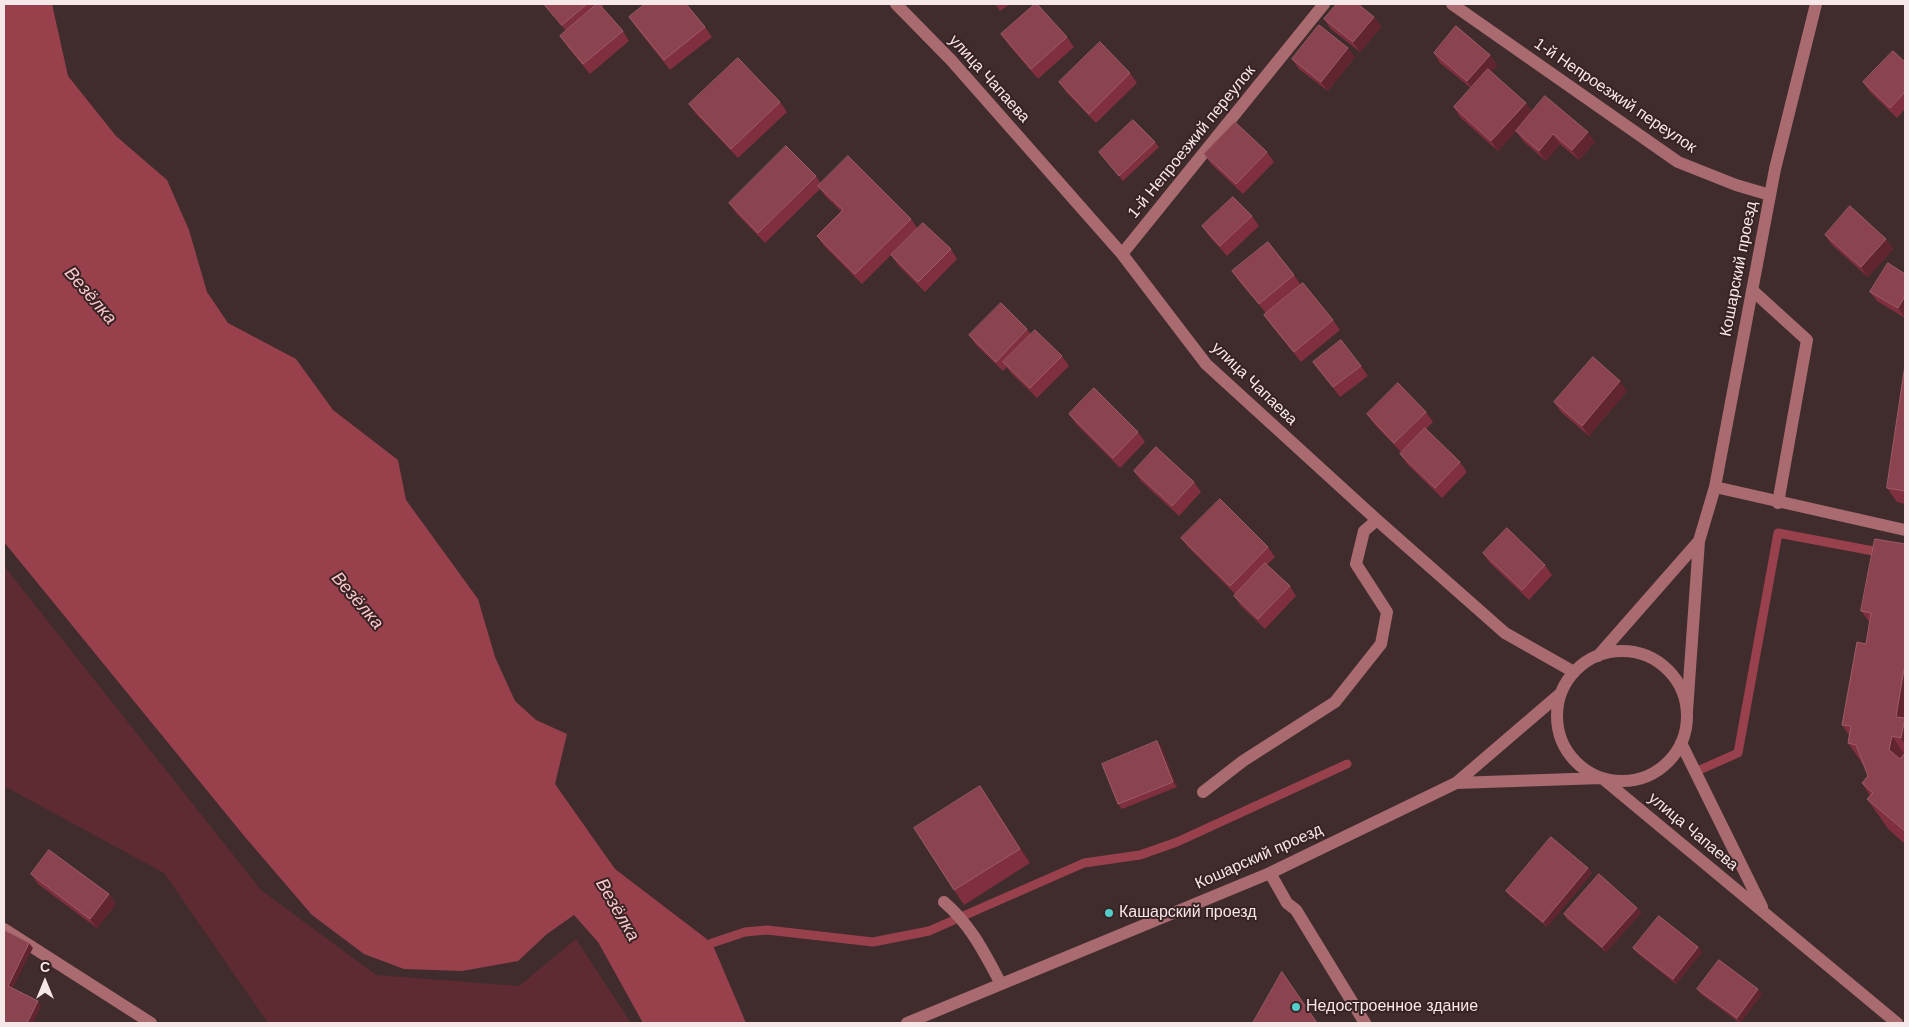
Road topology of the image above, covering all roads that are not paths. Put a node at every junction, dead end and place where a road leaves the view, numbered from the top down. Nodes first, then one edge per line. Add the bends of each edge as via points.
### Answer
1 (896, 4) edge
2 (1324, 4) edge
3 (1452, 4) edge
4 (1816, 4) edge
5 (1770, 195) junction
6 (1122, 254) junction
7 (1752, 290) junction
8 (1714, 487) junction
9 (1778, 503) junction
10 (1377, 520) junction
11 (1905, 530) edge
12 (1699, 541) junction
13 (1598, 656) junction
14 (1574, 672) junction
15 (1561, 693) junction
16 (1687, 711) junction
17 (1681, 743) junction
18 (1602, 778) junction
19 (1456, 783) junction
20 (1202, 792) dead end
21 (1270, 873) junction
22 (944, 902) dead end
23 (1764, 912) junction
24 (4, 929) edge
25 (1001, 984) junction
26 (152, 1023) edge
27 (907, 1023) edge
28 (1365, 1023) edge
29 (1896, 1023) edge

1 - 6 street, улица Чапаева via 951,60
2 - 6 street, 1-й Непроезжий переулок
3 - 5 street, 1-й Непроезжий переулок via 1678,162
4 - 5 street, Кошарский проезд
5 - 7 street, Кошарский проезд
6 - 10 street, улица Чапаева via 1206,364
7 - 8 street, Кошарский проезд
7 - 9 street via 1807,340
8 - 9 street
8 - 12 street, Кошарский проезд
9 - 11 street
10 - 14 street, улица Чапаева via 1505,633
10 - 20 street via 1364,531 1356,564 1386,612 1381,644 1334,702 1243,761
12 - 13 street, Кошарский проезд
12 - 16 street, Кошарский проезд
13 - 14 street
13 - 16 street via 1618,651 1631,652 1657,661 1672,674
14 - 15 street
15 - 18 street via 1557,713 1559,734 1568,753 1583,768
15 - 19 street, Кошарский проезд
16 - 17 street
17 - 18 street via 1671,759 1639,779 1620,781
17 - 23 street, улица Чапаева
18 - 19 street, Кошарский проезд
18 - 23 street, улица Чапаева
19 - 21 street, Кошарский проезд
21 - 25 street, Кошарский проезд
21 - 28 street
22 - 25 street via 983,947
23 - 29 street, улица Чапаева
24 - 26 street
25 - 27 street, Кошарский проезд

